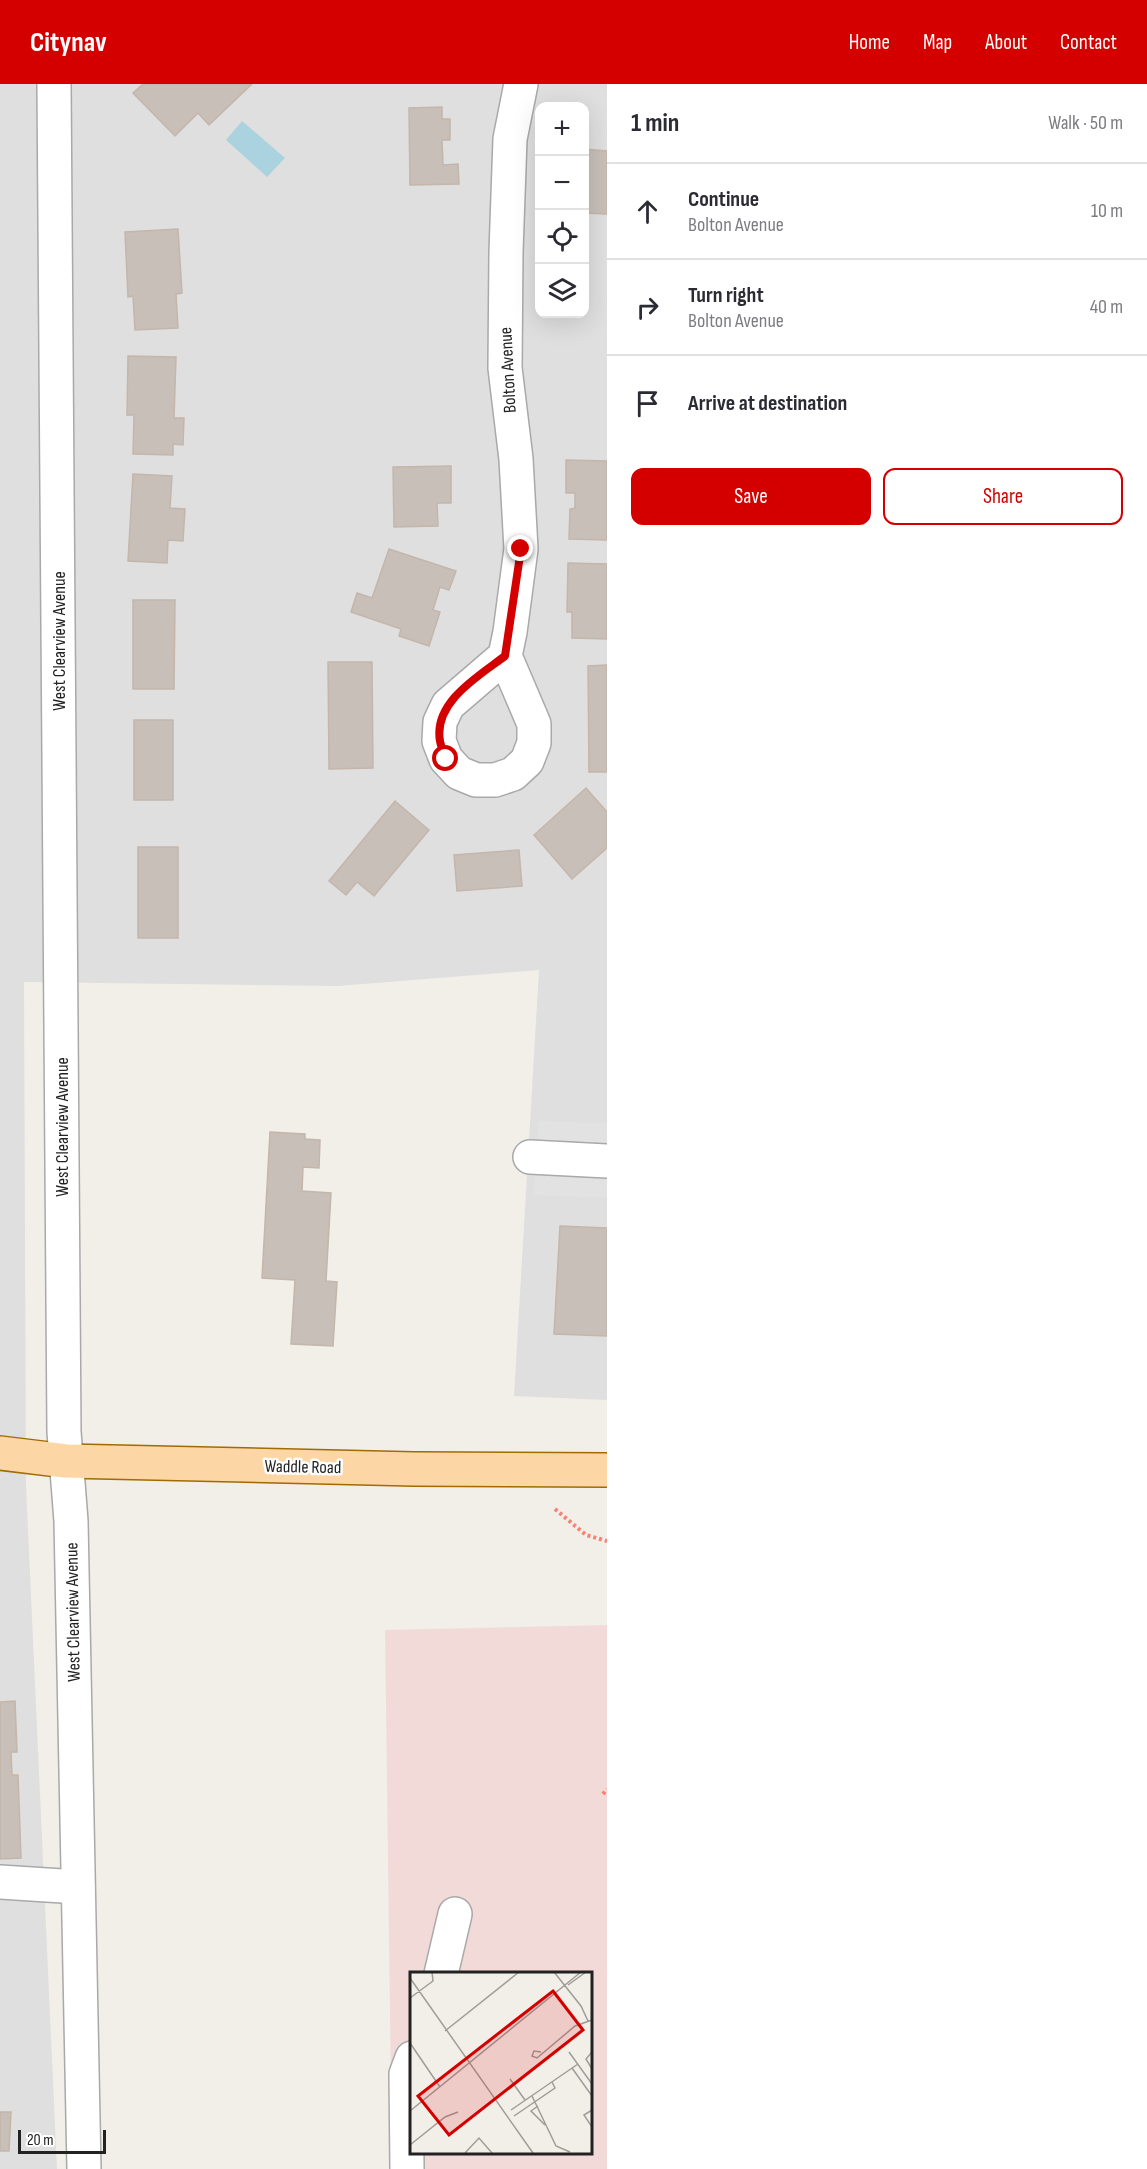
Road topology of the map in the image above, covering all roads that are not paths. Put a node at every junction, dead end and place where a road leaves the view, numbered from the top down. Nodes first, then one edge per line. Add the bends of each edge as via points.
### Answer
1 (54, 84) edge
2 (521, 84) edge
3 (505, 656) dead end
4 (530, 1157) dead end
5 (607, 1161) edge
6 (0, 1453) edge
7 (66, 1461) junction
8 (607, 1470) edge
9 (0, 1882) edge
10 (78, 1887) junction
11 (455, 1914) dead end
12 (441, 1972) edge
13 (410, 2063) edge
14 (84, 2169) edge
15 (407, 2169) edge

1 - 7 street, West Clearview Avenue
2 - 3 street, Bolton Avenue via 510,139 505,368 521,549
4 - 5 street
6 - 7 main road, Waddle Road
7 - 8 main road, Waddle Road
7 - 10 street, West Clearview Avenue via 71,1521
9 - 10 street
10 - 14 street, West Clearview Avenue
11 - 12 street
13 - 15 street via 406,2074

